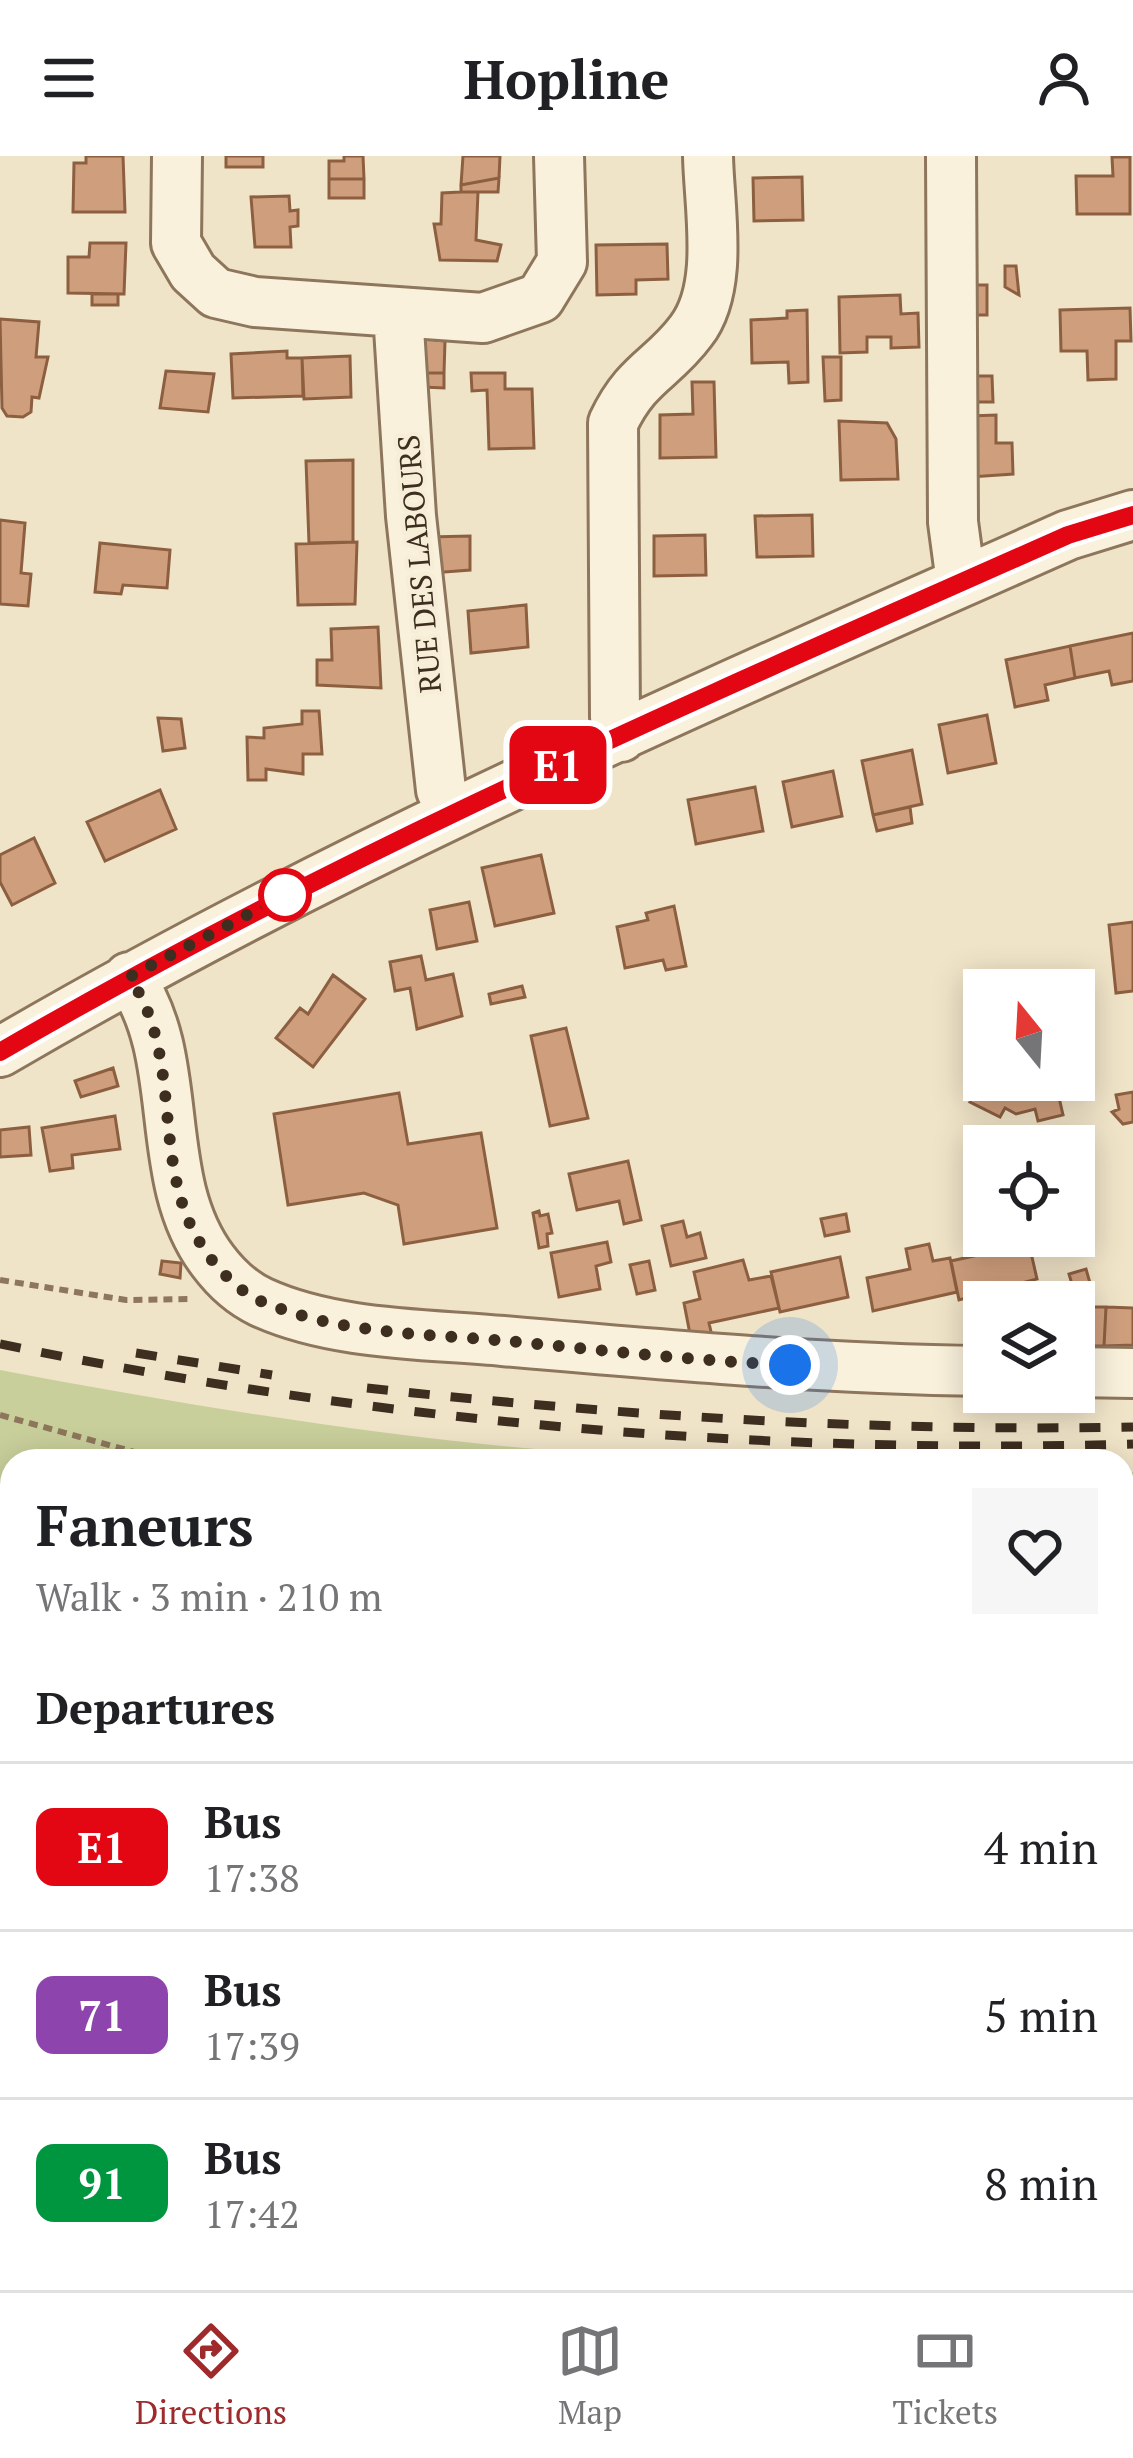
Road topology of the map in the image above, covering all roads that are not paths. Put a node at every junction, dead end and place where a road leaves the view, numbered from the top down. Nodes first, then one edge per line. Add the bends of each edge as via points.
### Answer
1 (176, 156) edge
2 (559, 156) edge
3 (708, 156) edge
4 (951, 156) edge
5 (398, 313) junction
6 (1133, 515) edge
7 (961, 583) junction
8 (621, 736) junction
9 (451, 813) junction
10 (129, 977) junction
11 (0, 1052) edge
12 (963, 1370) edge
13 (1095, 1372) edge
14 (1133, 1372) edge

1 - 5 street via 176,243 217,293
2 - 5 street via 562,262 540,298 483,318
3 - 8 street via 710,290 693,330 629,390 613,424
4 - 7 street via 953,522
5 - 9 street, RUE DES LABOURS via 416,562 441,790
6 - 7 street
7 - 8 street
8 - 9 street
9 - 10 street
10 - 11 street
10 - 12 street via 160,1057 190,1224 236,1285 291,1312 377,1330 752,1363
13 - 14 street

